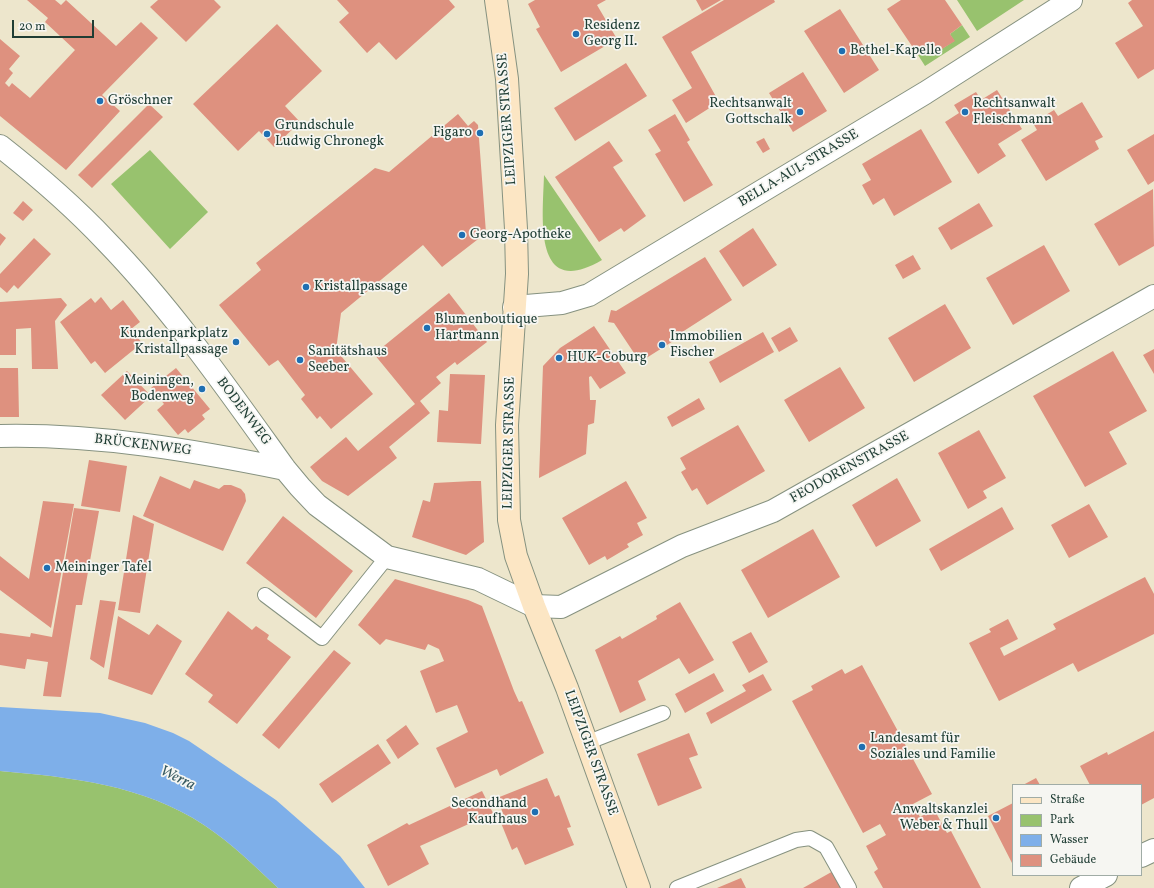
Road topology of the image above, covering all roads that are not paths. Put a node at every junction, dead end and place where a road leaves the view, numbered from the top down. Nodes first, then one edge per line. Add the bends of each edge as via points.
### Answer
1 (496, 0) edge
2 (1071, 0) edge
3 (0, 146) edge
4 (1154, 296) edge
5 (514, 307) junction
6 (0, 436) edge
7 (285, 469) junction
8 (387, 557) junction
9 (265, 595) dead end
10 (534, 606) junction
11 (663, 713) dead end
12 (586, 743) junction
13 (1154, 850) edge
14 (1142, 856) edge
15 (1104, 876) edge
16 (639, 888) edge
17 (677, 888) edge
18 (849, 888) edge
19 (1081, 888) edge

1 - 5 main road, LEIPZIGER STRASSE via 507,79 516,229 517,274
2 - 5 street, BELLA-AUL-STRASSE via 925,93 589,295 562,303
3 - 7 street, BODENWEG via 75,210 112,248 173,318
4 - 10 street, FEODORENSTRASSE via 773,511 682,546 561,607
5 - 10 main road, LEIPZIGER STRASSE via 507,425 509,520 516,556
6 - 7 street, BRÜCKENWEG via 28,435 137,443
7 - 8 street, BODENWEG via 317,504
8 - 9 lane via 322,638
8 - 10 street, BODENWEG via 478,579
10 - 12 main road, LEIPZIGER STRASSE
11 - 12 lane
12 - 16 main road, LEIPZIGER STRASSE
13 - 14 street
15 - 19 street
17 - 18 lane via 796,840 810,838 826,847

